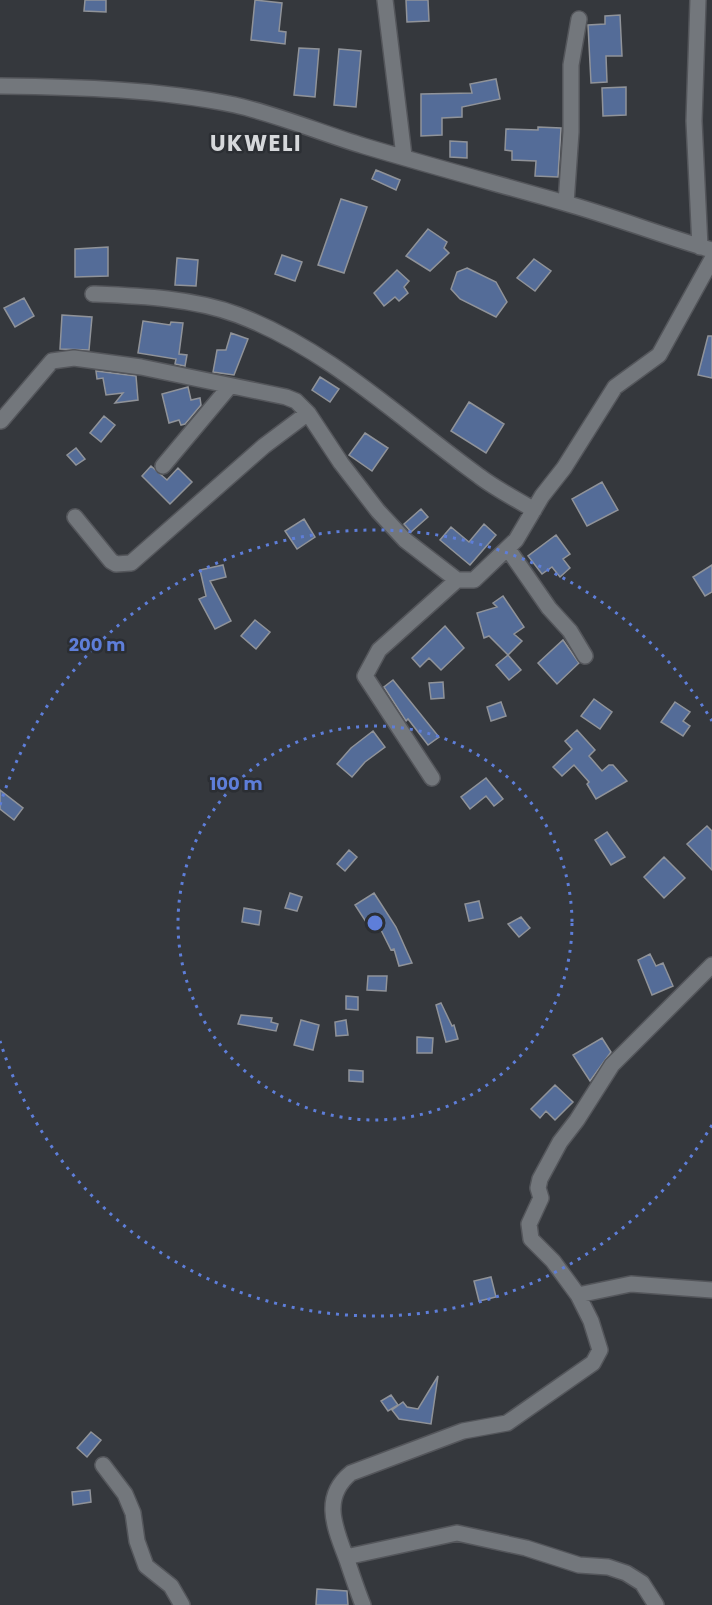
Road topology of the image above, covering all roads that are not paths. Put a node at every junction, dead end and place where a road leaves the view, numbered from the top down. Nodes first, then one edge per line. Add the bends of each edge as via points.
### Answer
1 (385, 0) edge
2 (698, 0) edge
3 (579, 19) dead end
4 (0, 86) edge
5 (404, 156) junction
6 (566, 203) junction
7 (706, 248) edge
8 (712, 259) edge
9 (93, 294) dead end
10 (230, 386) junction
11 (308, 413) junction
12 (1, 421) edge
13 (163, 466) dead end
14 (534, 510) junction
15 (75, 517) dead end
16 (508, 549) junction
17 (457, 580) junction
18 (585, 656) dead end
19 (432, 778) dead end
20 (712, 964) edge
21 (712, 1290) edge
22 (578, 1295) junction
23 (103, 1465) dead end
24 (346, 1557) junction
25 (182, 1605) edge
26 (363, 1605) edge
27 (656, 1605) edge

1 - 5 street
2 - 7 street via 694,121
3 - 6 street via 571,64
4 - 5 street via 98,89 233,105
5 - 6 street via 486,183
6 - 7 street
8 - 14 street via 659,355 609,394
9 - 14 street via 142,296 217,309 272,331 347,373 480,477
10 - 11 street via 286,397
10 - 12 street via 141,367 59,359 44,368
10 - 13 street
11 - 15 street via 264,446 131,563 111,561
11 - 17 street via 378,511 405,540
14 - 16 street
16 - 17 street via 474,580
16 - 18 street
17 - 19 street via 379,650 365,676
20 - 22 street via 612,1065 540,1179 541,1198 528,1232
21 - 22 street via 631,1284
22 - 24 street via 600,1350 592,1363 507,1423 463,1431 344,1479 338,1488 333,1514 335,1532
23 - 25 street via 133,1512 146,1566 171,1586
24 - 26 street
24 - 27 street via 457,1533 579,1565 626,1573 642,1582

